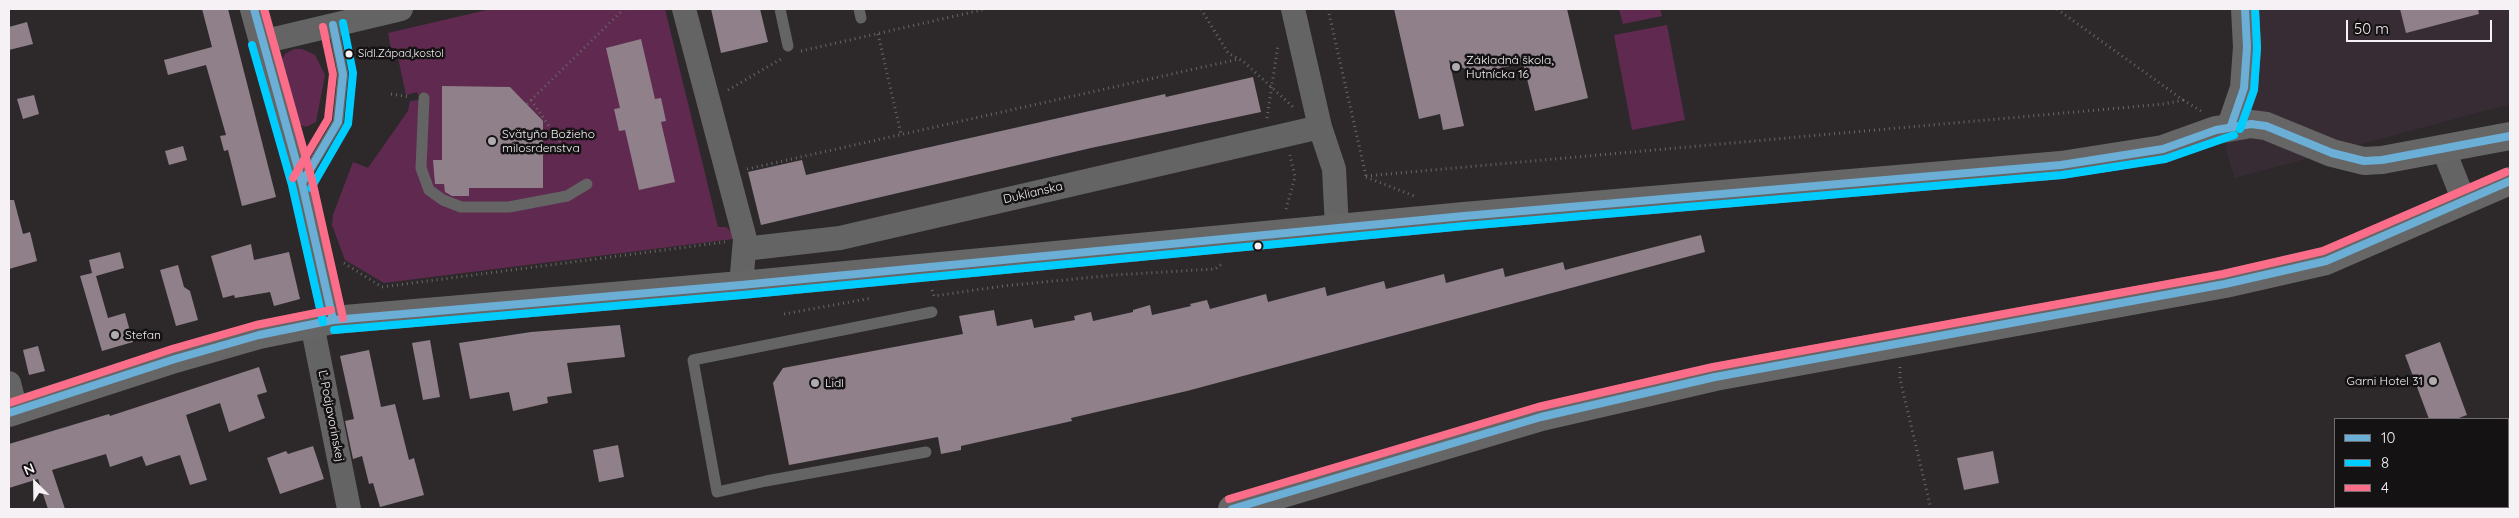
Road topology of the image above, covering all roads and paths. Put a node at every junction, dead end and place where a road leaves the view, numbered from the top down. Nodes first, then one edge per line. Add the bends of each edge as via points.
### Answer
1 (254, 9) edge
2 (401, 9) edge
3 (624, 9) edge
4 (684, 9) edge
5 (780, 9) edge
6 (986, 9) edge
7 (1201, 9) edge
8 (1293, 9) edge
9 (1328, 9) edge
10 (2057, 9) edge
11 (2245, 9) edge
12 (333, 25) junction
13 (878, 34) junction
14 (262, 42) junction
15 (1285, 43) dead end
16 (788, 50) junction
17 (1239, 59) junction
18 (1272, 88) junction
19 (708, 97) junction
20 (424, 98) dead end
21 (531, 100) junction
22 (527, 104) dead end
23 (1300, 114) dead end
24 (1320, 126) junction
25 (2231, 126) junction
26 (1275, 130) junction
27 (902, 134) junction
28 (2510, 136) edge
29 (562, 145) dead end
30 (2443, 148) junction
31 (728, 174) junction
32 (1366, 176) junction
33 (2510, 181) edge
34 (302, 183) junction
35 (587, 184) dead end
36 (1418, 198) dead end
37 (2464, 201) junction
38 (1284, 215) dead end
39 (1337, 228) junction
40 (744, 244) junction
41 (1228, 260) dead end
42 (343, 262) dead end
43 (741, 285) junction
44 (931, 287) dead end
45 (882, 296) dead end
46 (932, 312) dead end
47 (784, 314) dead end
48 (323, 322) junction
49 (1899, 344) junction
50 (9, 383) edge
51 (12, 412) edge
52 (926, 452) dead end
53 (349, 509) edge
54 (1232, 509) edge
55 (1931, 509) edge

1 - 14 main road
2 - 12 street
3 - 21 path
4 - 19 street
5 - 16 lane
6 - 13 path
7 - 17 path via 1228,53
8 - 24 street
9 - 32 path
10 - 32 path via 2183,100
11 - 25 main road via 2244,88
12 - 14 street
12 - 34 lane via 343,74 338,122
13 - 16 path
13 - 27 path
14 - 34 main road
15 - 18 path via 1278,45
16 - 19 path via 733,88
17 - 18 path
17 - 27 path
18 - 23 path
18 - 26 path
19 - 31 street
20 - 35 lane via 421,168 429,190 443,200 461,207 509,208 567,196
21 - 22 path
21 - 29 path
24 - 26 street, Duklianska
24 - 39 street via 1334,169
25 - 30 main road via 2266,126 2357,161 2382,160
25 - 39 main road via 2163,149 2061,165
26 - 38 path via 1295,177
26 - 40 street, Duklianska via 840,238
27 - 31 path
28 - 30 main road
30 - 37 street
31 - 40 street
32 - 36 path
33 - 37 main road
34 - 48 main road
37 - 49 main road via 2326,261 2225,284
39 - 43 main road
40 - 42 path via 382,287
40 - 43 street
41 - 44 path via 1215,269 1096,277 934,296
43 - 48 main road
45 - 47 path
46 - 52 lane via 693,360 717,492 766,480
48 - 51 main road via 259,335 175,359
48 - 53 street, Ľ. Podjavorinskej
49 - 54 main road via 1716,377 1541,417
49 - 55 path via 1900,379
50 - 51 street

